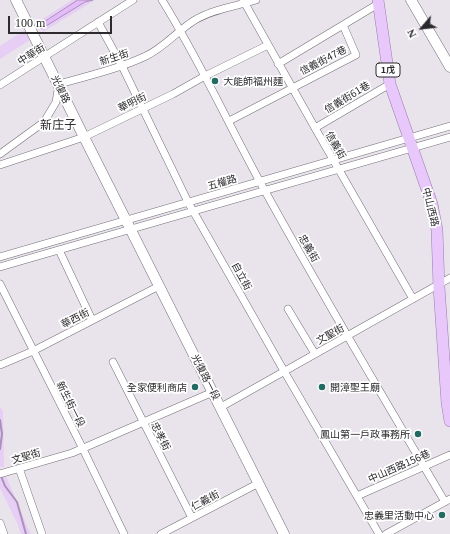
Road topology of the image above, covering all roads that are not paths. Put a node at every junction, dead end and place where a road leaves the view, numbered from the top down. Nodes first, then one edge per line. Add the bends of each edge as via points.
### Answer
1 (16, 0) edge
2 (133, 0) edge
3 (162, 0) edge
4 (256, 0) edge
5 (411, 0) edge
6 (244, 2) edge
7 (378, 2) edge
8 (98, 22) junction
9 (343, 25) junction
10 (181, 31) junction
11 (268, 45) junction
12 (44, 57) junction
13 (278, 64) junction
14 (122, 66) junction
15 (450, 67) edge
16 (205, 76) junction
17 (59, 84) junction
18 (390, 84) junction
19 (0, 85) edge
20 (292, 88) junction
21 (142, 109) junction
22 (230, 121) junction
23 (450, 126) edge
24 (315, 128) junction
25 (84, 137) junction
26 (450, 137) edge
27 (411, 143) junction
28 (0, 154) edge
29 (333, 160) junction
30 (0, 165) edge
31 (338, 169) junction
32 (260, 181) junction
33 (265, 190) junction
34 (188, 202) junction
35 (194, 211) junction
36 (129, 225) junction
37 (59, 250) junction
38 (0, 257) edge
39 (0, 267) edge
40 (450, 278) edge
41 (440, 283) junction
42 (0, 284) edge
43 (159, 286) junction
44 (413, 299) junction
45 (288, 309) dead end
46 (92, 320) junction
47 (348, 336) junction
48 (33, 351) junction
49 (315, 354) junction
50 (113, 362) dead end
51 (0, 364) edge
52 (284, 371) junction
53 (213, 392) junction
54 (221, 407) junction
55 (450, 420) edge
56 (144, 423) junction
57 (83, 449) junction
58 (450, 455) edge
59 (423, 466) junction
60 (19, 468) junction
61 (2, 473) edge
62 (259, 483) junction
63 (357, 496) junction
64 (447, 501) edge
65 (192, 518) junction
66 (0, 523) edge
67 (4, 534) edge
68 (42, 534) edge
69 (124, 534) edge
70 (161, 534) edge
71 (284, 534) edge
72 (379, 534) edge
73 (386, 534) edge

1 - 12 street, 光復路
2 - 8 street, 中華街
3 - 10 street, 忠義街
4 - 6 street, 新生街
5 - 15 street
6 - 10 street, 新生街 via 196,20
6 - 11 street, 信義街
7 - 9 street
7 - 18 main road, 中山西路 / 1戊
8 - 12 street, 中華街
8 - 14 street, 自立街
9 - 13 street
9 - 20 street, 信義街47巷 via 356,55
10 - 14 street, 新生街 via 148,56
10 - 16 street, 忠義街
11 - 13 street, 信義街
11 - 16 street, 華明街
12 - 17 street, 光復路
12 - 19 street, 中華街
13 - 20 street, 信義街
14 - 17 street, 新生街
14 - 21 street, 自立街
16 - 21 street, 華明街
16 - 22 street, 忠義街
17 - 25 street, 光復路
17 - 28 street via 56,102 44,122
18 - 24 street, 信義街61巷
18 - 27 main road, 中山西路 / 1戊
20 - 22 street
20 - 24 street, 信義街
21 - 25 street, 華明街
21 - 34 street, 自立街
22 - 32 street, 忠義街
23 - 27 street, 五權路
24 - 29 street, 信義街
25 - 30 street, 華明街
25 - 36 street, 光復路
26 - 27 street, 五權路
27 - 29 street, 五權路
27 - 31 street, 五權路
27 - 41 main road, 中山西路 / 1戊 via 432,204 437,230
29 - 31 street, 信義街
29 - 32 street, 五權路
31 - 33 street, 五權路
31 - 44 street, 信義街
32 - 33 street, 忠義街
32 - 34 street, 五權路
33 - 35 street, 五權路
33 - 47 street, 忠義街
34 - 35 street, 自立街
34 - 36 street, 五權路
35 - 36 street, 五權路
35 - 52 street, 自立街
36 - 37 street, 五權路
36 - 38 street, 五權路
36 - 43 street, 光復路一段
37 - 39 street, 五權路
37 - 46 street
40 - 41 street, 文聖街
41 - 44 street, 文聖街
41 - 55 main road, 中山西路 / 1戊
42 - 48 street, 新生街一段
43 - 46 street, 華西街
43 - 53 street, 光復路一段
44 - 47 street, 文聖街
45 - 49 street
46 - 48 street, 華西街
47 - 49 street, 文聖街
47 - 59 street, 忠義街
48 - 51 street, 華西街
48 - 57 street, 新生街一段
49 - 52 street, 文聖街
50 - 56 street, 忠孝街
52 - 54 street, 文聖街
52 - 63 street, 自立街
53 - 54 street, 光復路一段
53 - 56 street, 文聖街
54 - 62 street, 光復路一段
56 - 57 street, 文聖街
56 - 65 street, 忠孝街
57 - 60 street, 文聖街
57 - 69 street, 新生街一段
58 - 59 street, 中山西路156巷
59 - 63 street, 中山西路156巷
59 - 64 street, 忠義街
60 - 61 street, 文聖街
60 - 68 street
62 - 65 street, 仁義街
62 - 71 street, 光復路一段
63 - 72 street, 自立街
64 - 73 street
65 - 70 street, 仁義街
66 - 67 street

